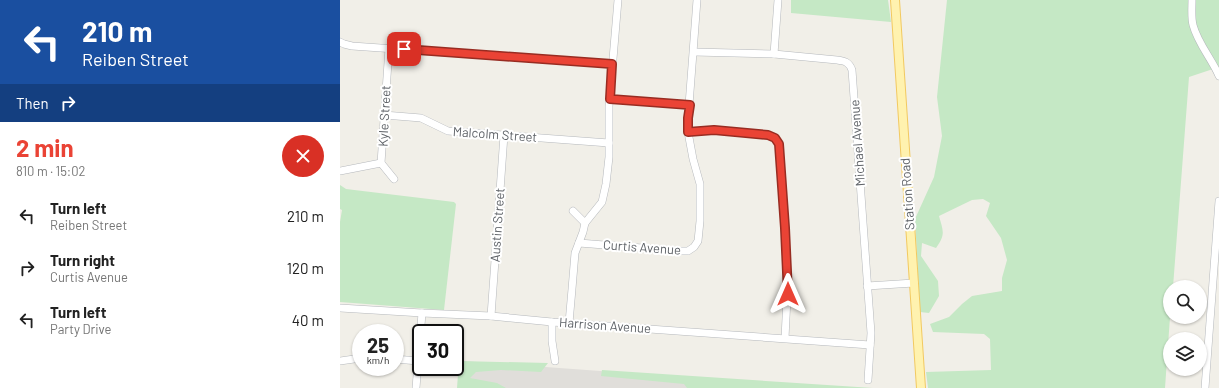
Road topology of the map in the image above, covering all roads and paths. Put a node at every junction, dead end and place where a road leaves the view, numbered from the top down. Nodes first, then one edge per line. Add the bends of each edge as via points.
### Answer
1 (618, 0) edge
2 (697, 0) edge
3 (778, 0) edge
4 (895, 0) edge
5 (1192, 0) edge
6 (340, 42) edge
7 (389, 48) junction
8 (694, 52) junction
9 (774, 54) junction
10 (612, 64) junction
11 (1219, 76) edge
12 (610, 99) junction
13 (690, 105) junction
14 (384, 115) junction
15 (688, 132) junction
16 (504, 134) junction
17 (609, 143) junction
18 (381, 163) junction
19 (340, 171) edge
20 (394, 180) dead end
21 (1219, 201) edge
22 (573, 211) dead end
23 (585, 223) junction
24 (579, 243) junction
25 (914, 283) junction
26 (867, 286) junction
27 (340, 308) edge
28 (422, 313) junction
29 (490, 316) junction
30 (552, 322) junction
31 (569, 322) junction
32 (421, 324) edge
33 (785, 338) junction
34 (870, 344) junction
35 (352, 359) edge
36 (340, 361) edge
37 (555, 361) dead end
38 (417, 376) edge
39 (868, 380) dead end
40 (416, 388) edge
41 (921, 388) edge
42 (1205, 388) edge

1 - 10 street
2 - 8 street, Curtis Avenue
3 - 9 street
4 - 25 main road, Station Road
5 - 11 street via 1192,16 1197,35
6 - 7 street via 352,46
7 - 10 street
7 - 14 street, Kyle Street
8 - 9 street, Michael Avenue
8 - 13 street, Curtis Avenue
9 - 26 street, Michael Avenue via 845,61 850,64
10 - 12 street
12 - 13 street
12 - 17 street
13 - 15 street, Curtis Avenue
14 - 16 street, Malcolm Street via 421,118 448,131
14 - 18 street, Kyle Street
15 - 24 street, Curtis Avenue via 700,184 700,220 698,241 694,247 688,251 674,251
15 - 33 street via 714,130 768,135 775,138 779,144 788,278
16 - 17 street, Malcolm Street
16 - 29 street, Austin Street
17 - 23 street via 602,202
18 - 19 street
18 - 20 street, Kyle Street
21 - 42 street
22 - 23 street
23 - 24 street
24 - 31 street via 575,253
25 - 26 street
25 - 41 main road, Station Road
26 - 34 street, Michael Avenue
27 - 28 street, Harrison Avenue
28 - 29 street, Harrison Avenue
28 - 32 street
29 - 30 street, Harrison Avenue
30 - 31 street, Harrison Avenue
30 - 37 street
31 - 33 street, Harrison Avenue
33 - 34 street, Harrison Avenue
34 - 39 street, Michael Avenue
35 - 36 street
38 - 40 street

